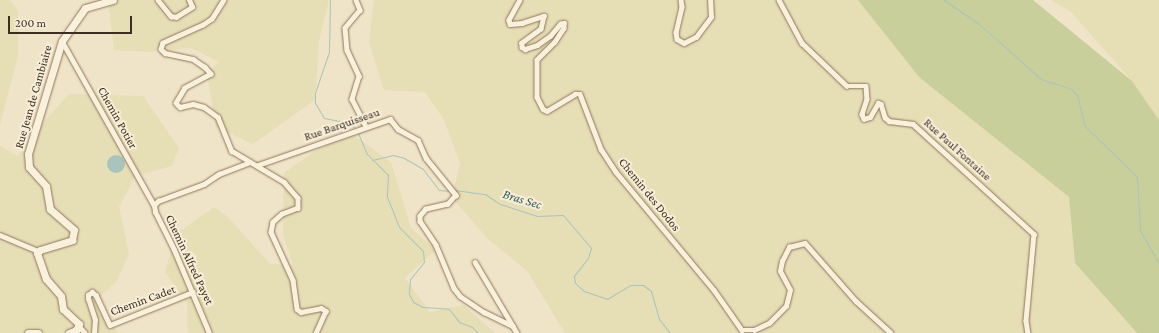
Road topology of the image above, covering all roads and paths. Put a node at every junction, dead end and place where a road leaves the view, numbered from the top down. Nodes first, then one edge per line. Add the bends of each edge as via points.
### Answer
1 (113, 0) edge
2 (158, 0) edge
3 (189, 0) edge
4 (224, 0) edge
5 (356, 0) edge
6 (520, 0) edge
7 (681, 0) edge
8 (710, 0) edge
9 (779, 0) edge
10 (62, 41) junction
11 (366, 127) junction
12 (250, 162) junction
13 (258, 165) junction
14 (154, 205) junction
15 (0, 235) edge
16 (38, 252) junction
17 (475, 262) dead end
18 (193, 292) junction
19 (79, 326) junction
20 (513, 326) junction
21 (28, 333) edge
22 (38, 333) edge
23 (69, 333) edge
24 (85, 333) edge
25 (94, 333) edge
26 (209, 333) edge
27 (316, 333) edge
28 (517, 333) edge
29 (891, 333) edge
30 (1028, 333) edge

1 - 10 main road, Rue Jean de Cambiaire via 85,8
2 - 3 street via 171,16 176,17 192,7
4 - 12 street via 212,19 163,43 161,49 165,53 192,59 206,66 211,74 185,88 176,103 180,107 193,104 204,106 218,117 232,151
5 - 11 street via 360,10 345,28 347,50 359,76 352,99
6 - 29 street, Chemin des Dodos via 508,20 510,24 522,24 544,16 541,29 522,43 525,49 537,45 564,23 564,28 555,42 537,60 537,97 543,109 547,111 575,94 580,94 601,149 616,172 714,290 742,330 754,330 768,323 786,306 790,290 780,271 782,261 789,247 805,243 856,301
7 - 8 street via 682,7 676,32 677,39 684,43 696,37 711,18
9 - 30 street, Rue Paul Fontaine via 802,44 847,86 866,86 867,99 862,114 864,119 870,117 878,103 881,104 884,117 889,122 913,124 1034,234 1026,321
10 - 14 street, Chemin Potier
10 - 16 main road, Rue Jean de Cambiaire via 27,160 29,167 46,186 50,209 72,227 75,233 68,243
11 - 13 street, Rue Barquisseau
11 - 20 street, Rue Barquisseau via 390,119 398,129 418,140 426,158 456,195 448,204 426,209 420,216 420,221 436,245 454,288 484,312
12 - 13 street
12 - 14 street, Chemin Alfred Payet via 218,174 204,184 158,201
13 - 27 street via 284,182 298,198 298,208 282,214 273,222 271,232 293,280 297,309 301,312 321,308 326,311
14 - 18 street, Chemin Alfred Payet
15 - 16 street
16 - 19 main road via 38,262 46,279 61,296 63,309 76,319
17 - 20 street
18 - 25 street, Chemin Cadet via 110,325 96,295 92,292 88,294 88,299 95,320
18 - 26 street, Chemin Alfred Payet
19 - 23 main road
19 - 24 street
20 - 28 street
21 - 22 main road

